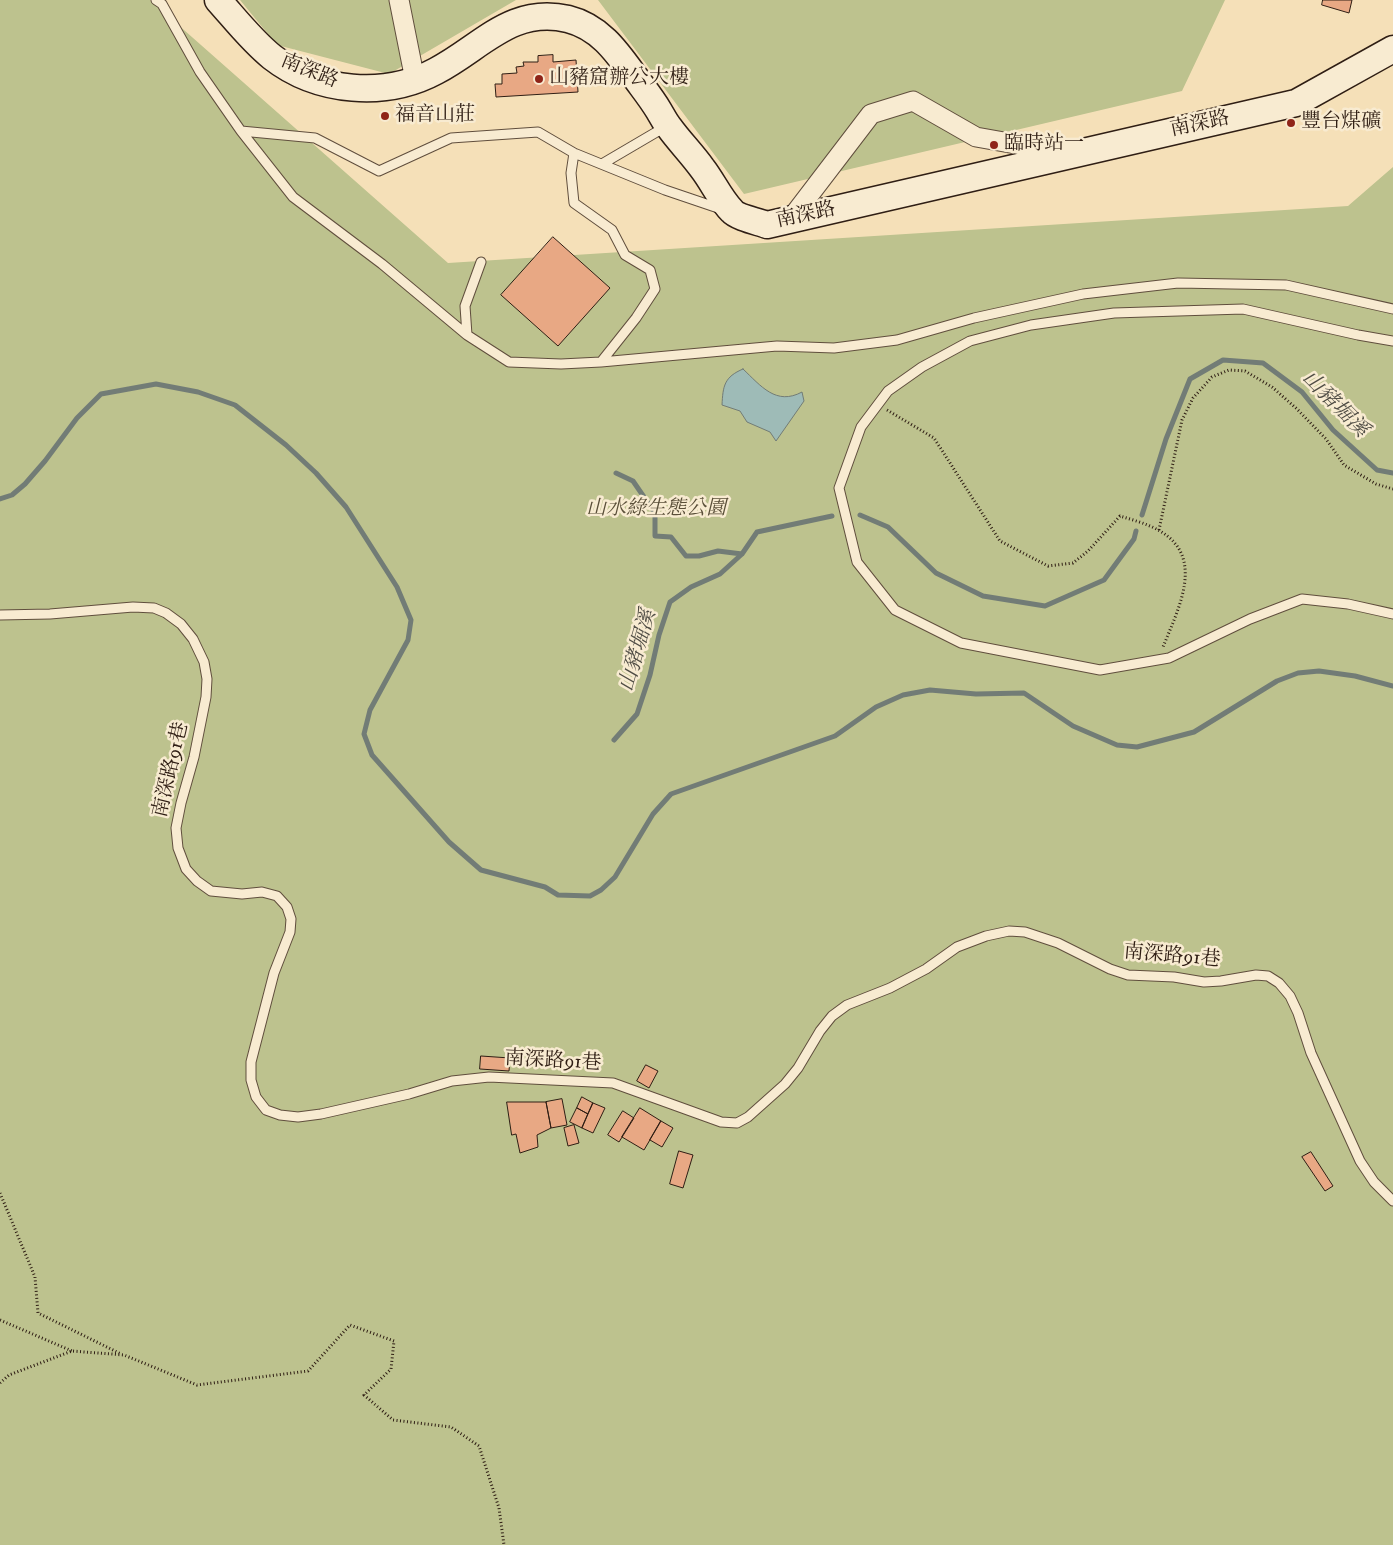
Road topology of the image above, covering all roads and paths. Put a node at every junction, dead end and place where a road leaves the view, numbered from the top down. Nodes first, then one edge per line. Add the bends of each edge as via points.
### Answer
1 (156, 0) edge
2 (218, 0) edge
3 (399, 0) edge
4 (1393, 49) edge
5 (415, 80) junction
6 (668, 126) junction
7 (241, 131) junction
8 (574, 153) junction
9 (1075, 154) junction
10 (602, 164) junction
11 (733, 213) junction
12 (790, 220) junction
13 (481, 262) dead end
14 (1393, 309) edge
15 (467, 335) junction
16 (1393, 341) edge
17 (601, 362) junction
18 (878, 405) junction
19 (1393, 489) edge
20 (1159, 530) junction
21 (1393, 614) edge
22 (0, 615) edge
23 (1157, 661) junction
24 (0, 1193) edge
25 (1393, 1201) edge
26 (0, 1320) edge
27 (72, 1351) junction
28 (124, 1355) junction
29 (0, 1383) edge
30 (504, 1545) edge

1 - 7 lane via 162,4 200,72
2 - 5 main road, 南深路 via 273,58 311,78 358,89
3 - 5 street
4 - 9 main road, 南深路 via 1296,103
5 - 6 main road, 南深路 via 436,71 515,22 536,16 552,16 586,25 600,34 614,48
6 - 10 lane
6 - 11 main road, 南深路
7 - 8 lane via 314,138 379,171 451,138 538,132
7 - 15 lane via 293,197 382,264
8 - 10 lane
8 - 17 lane via 571,173 574,203 612,230 625,255 650,270 655,289
9 - 12 main road, 南深路
9 - 12 street via 976,137 913,101 872,114
10 - 11 lane
11 - 12 main road, 南深路 via 767,225
13 - 15 lane via 466,306
14 - 17 lane via 1286,285 1178,283 1083,294 974,318 897,340 834,348 777,346
15 - 17 lane via 509,362
16 - 18 lane via 1243,309 1114,313 1031,325 970,341 922,367 888,391
18 - 20 path via 934,438 1000,541 1048,566 1073,563 1120,516
18 - 23 lane via 862,427 839,488 857,562 895,610 961,643 1100,670
19 - 20 path via 1376,484 1344,464 1326,439 1272,387 1245,371 1229,370 1212,377 1193,398 1182,420
20 - 23 path via 1177,544 1185,561 1185,581 1181,601
21 - 23 lane via 1348,604 1302,599
22 - 25 lane, 南深路91巷 via 154,608 181,624 193,639 204,662 206,697 176,828 178,848 186,869 211,891 262,892 277,896 292,919 251,1062 251,1080 256,1097 266,1110 280,1116 321,1114 452,1081 489,1077 613,1083 721,1122 736,1123 748,1117 785,1084 820,1031 847,1005 890,988 957,948 986,936 1009,931 1025,932 1058,943 1128,975 1204,982 1256,975 1268,976 1279,983 1294,1004 1310,1052 1360,1160 1374,1182
24 - 28 path via 35,1277 38,1313
26 - 27 path
27 - 28 path
27 - 29 path via 9,1375
28 - 30 path via 197,1384 308,1371 350,1325 394,1341 391,1369 364,1395 393,1420 451,1428 479,1446 499,1508

